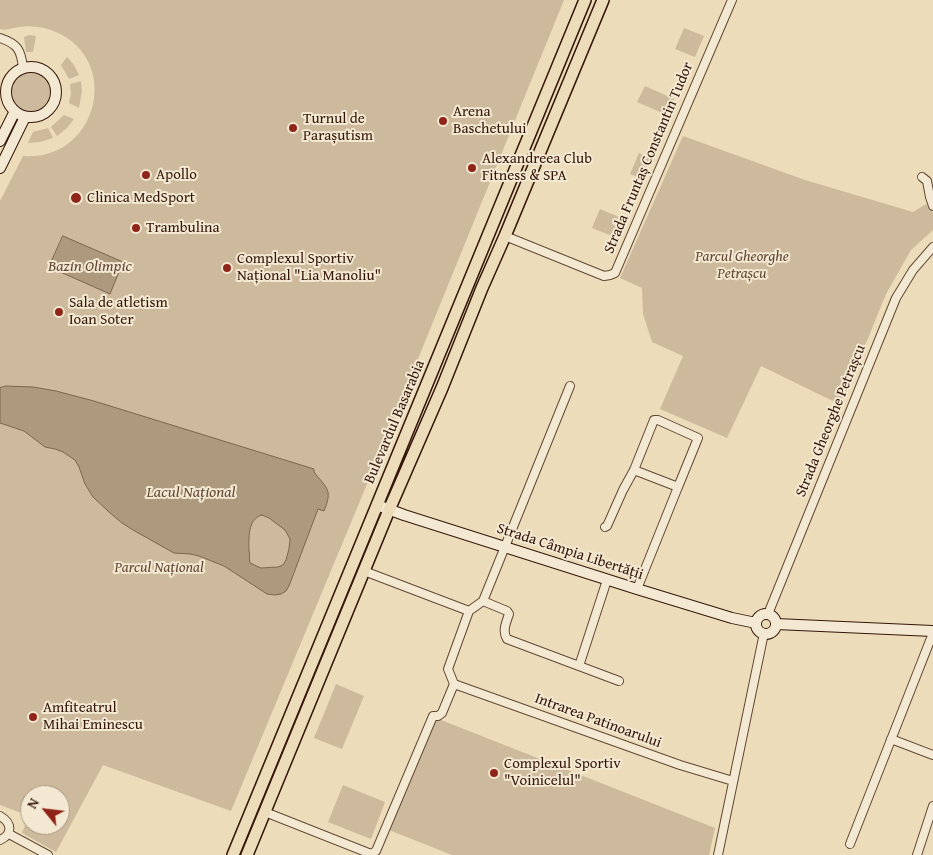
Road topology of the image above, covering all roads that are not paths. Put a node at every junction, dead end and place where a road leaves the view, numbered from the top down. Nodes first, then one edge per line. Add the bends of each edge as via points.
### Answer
1 (585, 0) edge
2 (602, 0) edge
3 (732, 0) edge
4 (0, 38) edge
5 (23, 68) junction
6 (15, 111) junction
7 (25, 117) junction
8 (0, 142) edge
9 (10, 148) junction
10 (0, 168) edge
11 (922, 177) dead end
12 (933, 206) edge
13 (505, 236) junction
14 (933, 247) edge
15 (570, 386) dead end
16 (634, 470) junction
17 (678, 487) junction
18 (377, 505) junction
19 (389, 510) junction
20 (605, 527) dead end
21 (505, 546) junction
22 (364, 571) junction
23 (607, 580) junction
24 (637, 589) junction
25 (483, 601) junction
26 (469, 611) junction
27 (768, 614) junction
28 (756, 623) junction
29 (776, 624) junction
30 (933, 632) edge
31 (764, 633) junction
32 (579, 666) junction
33 (619, 681) dead end
34 (454, 684) junction
35 (891, 739) junction
36 (933, 755) edge
37 (733, 781) junction
38 (933, 806) edge
39 (265, 812) junction
40 (0, 816) edge
41 (9, 834) junction
42 (0, 840) edge
43 (850, 844) dead end
44 (48, 855) edge
45 (233, 855) edge
46 (247, 855) edge
47 (718, 855) edge
48 (917, 855) edge

1 - 18 main road, Bulevardul Basarabia
2 - 13 main road, Bulevardul Basarabia
3 - 13 street, Strada Fruntaș Constantin Tudor via 615,273 604,276
4 - 5 street via 17,49
5 - 6 street via 12,76 6,88 7,101
5 - 7 street via 37,67 46,72 54,80 57,91 46,113
6 - 7 street
6 - 8 street
7 - 9 street
8 - 9 street
9 - 10 street
11 - 12 street via 927,181
13 - 19 main road, Bulevardul Basarabia
14 - 27 street, Strada Gheorghe Petrașcu via 913,270 896,298
15 - 21 street
16 - 17 street
16 - 17 street via 654,420 658,420 698,438
16 - 20 street
17 - 24 street
18 - 19 street, Strada Câmpia Libertății
18 - 45 main road, Bulevardul Basarabia
19 - 21 street, Strada Câmpia Libertății
19 - 22 main road, Bulevardul Basarabia
21 - 23 street, Strada Câmpia Libertății
21 - 25 street
22 - 26 street
22 - 39 main road, Bulevardul Basarabia
23 - 24 street, Strada Câmpia Libertății
23 - 32 street
24 - 28 street, Strada Câmpia Libertății
25 - 26 street
25 - 32 street via 507,611 504,635 507,639
26 - 34 street via 448,669
27 - 28 street via 760,616
27 - 29 street via 774,617
28 - 31 street
29 - 30 street
29 - 31 street via 773,630
30 - 35 street
31 - 37 street
32 - 33 street
34 - 37 street, Intrarea Patinoarului
34 - 39 street via 442,713 433,716 376,852 372,854
35 - 36 street
35 - 43 street
37 - 47 street
38 - 48 street
39 - 46 main road, Bulevardul Basarabia
40 - 41 street via 10,828
41 - 42 street
41 - 44 street

